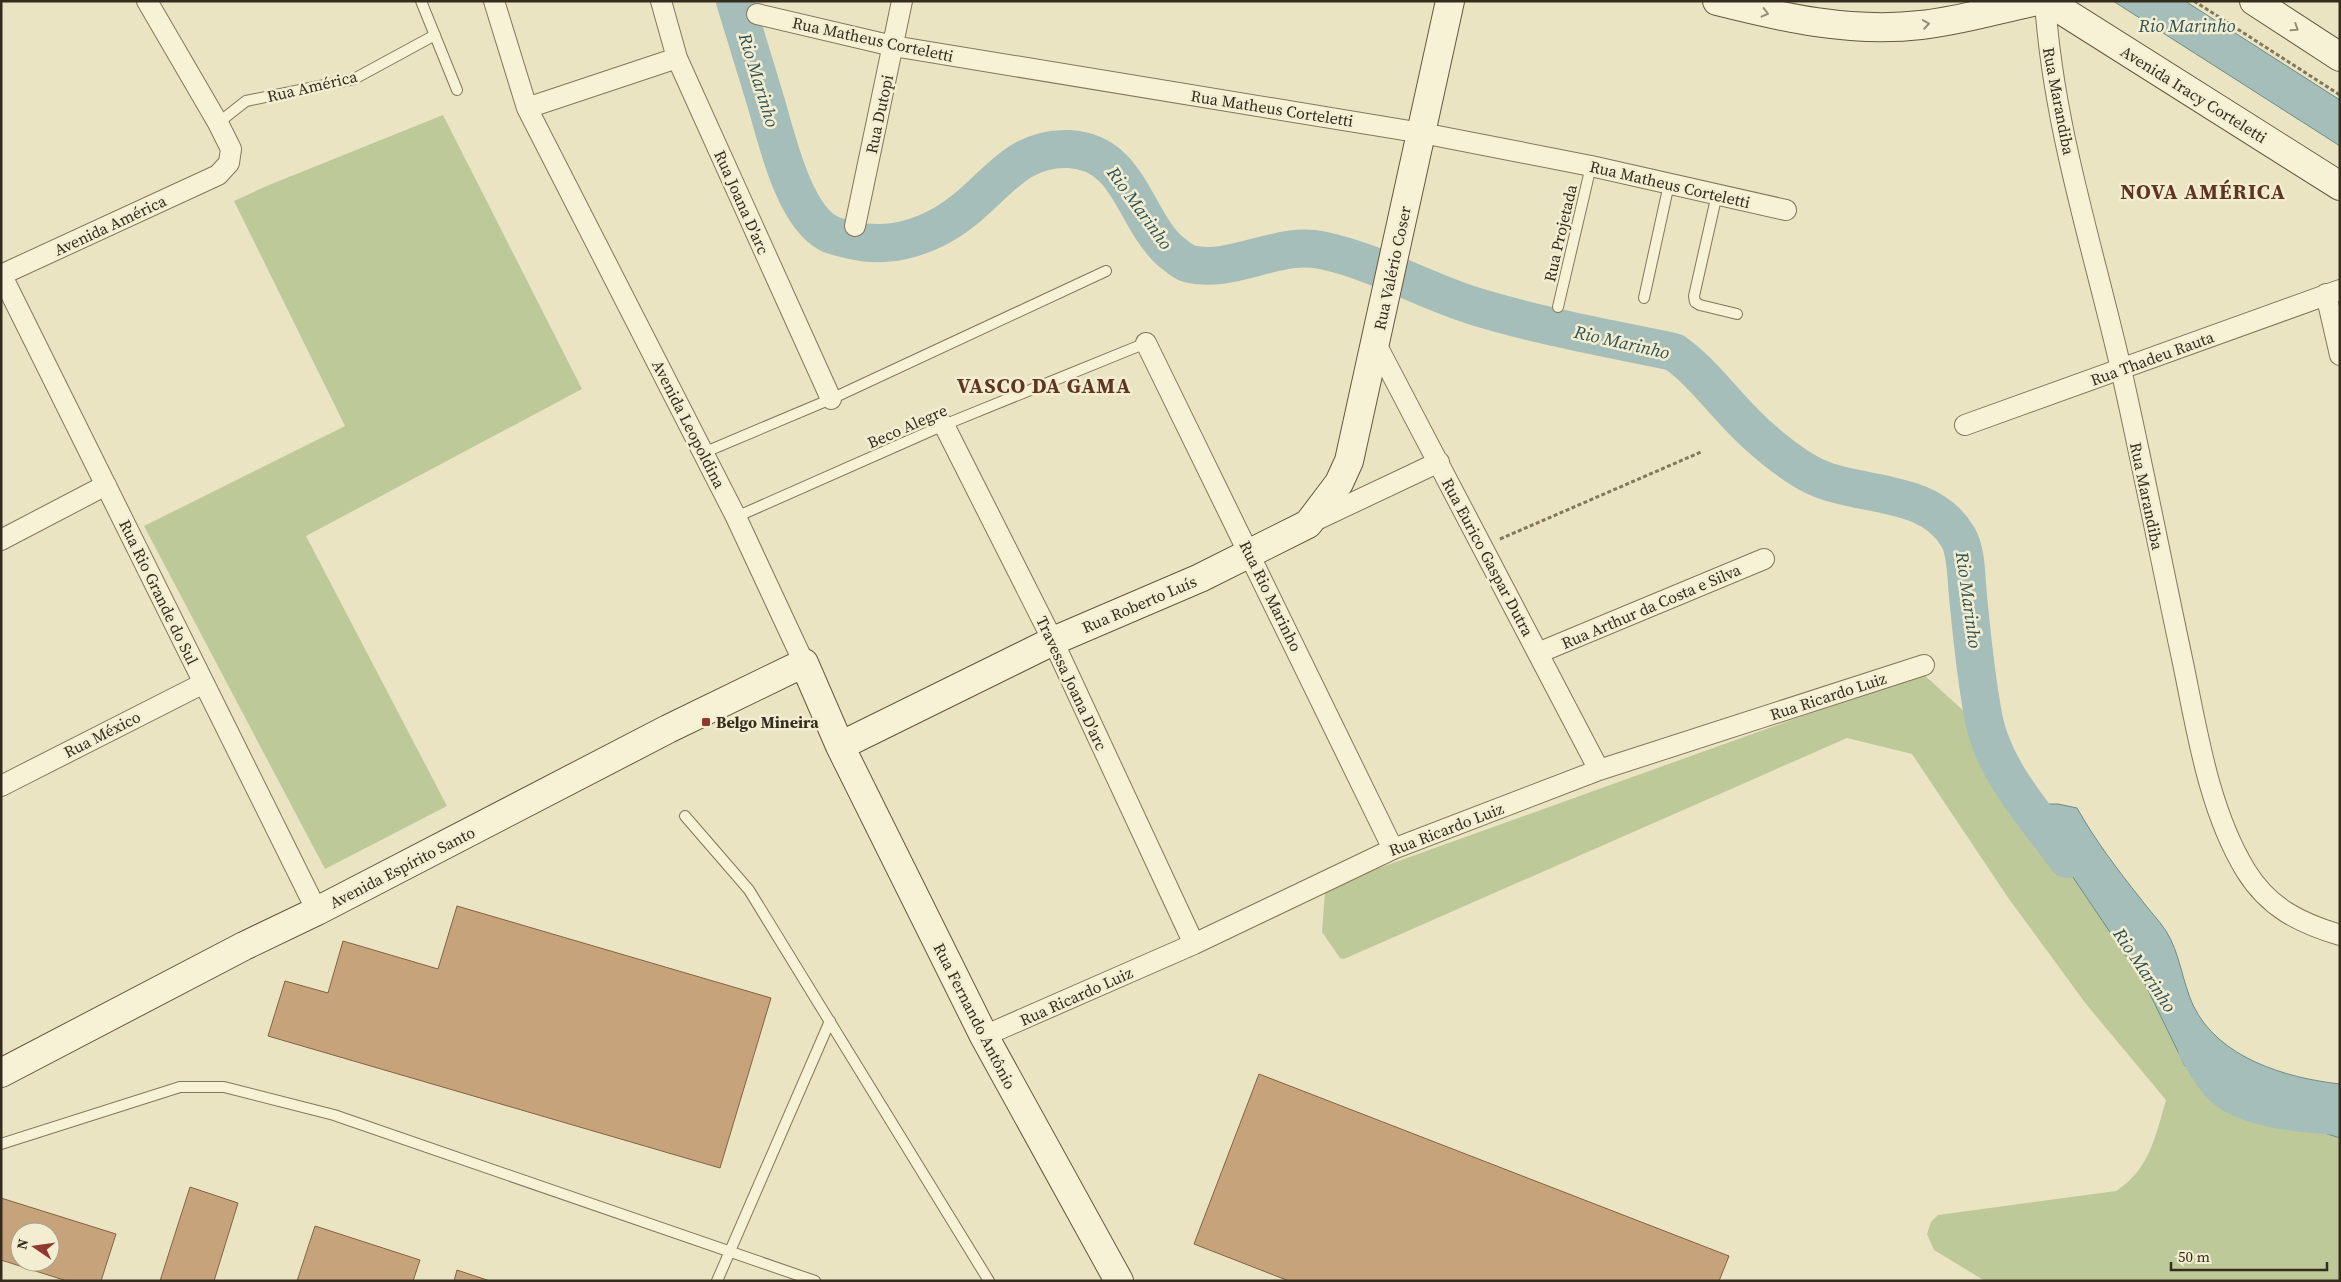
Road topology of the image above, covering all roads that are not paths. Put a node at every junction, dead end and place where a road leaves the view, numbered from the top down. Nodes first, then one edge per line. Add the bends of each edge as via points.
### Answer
1 (147, 1) edge
2 (421, 1) edge
3 (494, 1) edge
4 (661, 1) edge
5 (902, 1) edge
6 (1450, 1) edge
7 (1717, 1) edge
8 (2037, 1) edge
9 (2046, 1) edge
10 (2254, 1) edge
11 (2005, 5) edge
12 (757, 14) dead end
13 (434, 36) junction
14 (893, 46) junction
15 (2340, 57) edge
16 (677, 58) junction
17 (457, 90) dead end
18 (527, 108) junction
19 (218, 123) junction
20 (1422, 133) junction
21 (1591, 166) junction
22 (1669, 184) junction
23 (2340, 186) edge
24 (1717, 194) junction
25 (1786, 210) dead end
26 (855, 226) dead end
27 (1106, 271) dead end
28 (1, 274) edge
29 (2333, 292) edge
30 (1644, 298) dead end
31 (1558, 306) dead end
32 (1737, 314) dead end
33 (1146, 343) joint
34 (1376, 344) junction
35 (2340, 356) edge
36 (2120, 369) junction
37 (831, 399) junction
38 (944, 425) junction
39 (1964, 425) dead end
40 (703, 453) junction
41 (1439, 462) junction
42 (106, 485) junction
43 (736, 517) junction
44 (1308, 524) junction
45 (1, 540) edge
46 (1250, 553) junction
47 (1764, 559) dead end
48 (1053, 640) junction
49 (1538, 653) junction
50 (804, 663) junction
51 (1924, 664) dead end
52 (204, 683) junction
53 (840, 746) junction
54 (1599, 770) junction
55 (1, 786) edge
56 (685, 816) dead end
57 (1393, 849) junction
58 (317, 911) junction
59 (2340, 935) edge
60 (1194, 944) junction
61 (830, 1021) junction
62 (984, 1036) junction
63 (1, 1073) edge
64 (1, 1144) edge
65 (729, 1251) junction
66 (718, 1281) edge
67 (815, 1281) edge
68 (990, 1281) edge
69 (1120, 1281) edge

1 - 19 street
2 - 13 lane
3 - 18 street, Avenida Leopoldina
4 - 16 street, Rua Joana D'arc
5 - 14 street, Rua Dutopi
6 - 20 street, Rua Valério Coser
7 -> 11 street via 1781,17 1883,28 1922,25
8 - 11 street
9 - 23 street, Avenida Iracy Corteletti
9 - 36 street, Rua Marandiba via 2048,51 2057,102
10 -> 15 street
12 - 14 street, Rua Matheus Corteletti
13 - 17 lane
13 - 19 lane, Rua América via 354,79 246,101
14 - 20 street, Rua Matheus Corteletti
14 - 26 street, Rua Dutopi
16 - 18 street
16 - 37 street, Rua Joana D'arc
18 - 40 street, Avenida Leopoldina
19 - 28 street, Avenida América via 231,149 229,163 218,175
20 - 21 street, Rua Matheus Corteletti
20 - 34 street, Rua Valério Coser via 1393,253
21 - 22 street, Rua Matheus Corteletti
21 - 31 lane, Rua Projetada
22 - 24 street, Rua Matheus Corteletti
22 - 30 lane
24 - 25 street, Rua Matheus Corteletti
24 - 32 lane via 1694,296 1700,305
27 - 37 lane
28 - 42 street, Rua Rio Grande do Sul
29 - 35 street
29 - 36 street, Rua Thadeu Rauta
33 - 38 lane, Beco Alegre
33 - 46 street, Rua Rio Marinho
34 - 41 street, Rua Eurico Gaspar Dutra
34 - 44 street, Rua Valério Coser via 1349,461 1339,483
36 - 39 street, Rua Thadeu Rauta
36 - 59 street, Rua Marandiba via 2203,756 2225,830 2246,871 2264,896 2309,926
37 - 40 lane
38 - 43 lane, Beco Alegre
38 - 48 street, Travessa Joana D'arc
40 - 43 street, Avenida Leopoldina
41 - 44 street, Rua Roberto Luís
41 - 49 street, Rua Eurico Gaspar Dutra
42 - 45 street
42 - 52 street, Rua Rio Grande do Sul
43 - 50 street, Avenida Leopoldina
44 - 46 street, Rua Roberto Luís
46 - 48 street, Rua Roberto Luís
46 - 57 street, Rua Rio Marinho
47 - 49 street, Rua Arthur da Costa e Silva
48 - 53 street, Rua Roberto Luís
48 - 60 street, Travessa Joana D'arc
49 - 54 street, Rua Eurico Gaspar Dutra
50 - 53 street, Avenida Leopoldina
50 - 58 street, Avenida Espírito Santo
51 - 54 street, Rua Ricardo Luiz
52 - 55 street, Rua México
52 - 58 street, Rua Rio Grande do Sul
53 - 62 street, Rua Fernando Antônio
54 - 57 street, Rua Ricardo Luiz
56 - 61 lane via 749,890
57 - 60 street, Rua Ricardo Luiz
58 - 63 street, Avenida Espírito Santo
60 - 62 street, Rua Ricardo Luiz
61 - 65 lane
61 - 68 lane
62 - 69 street, Rua Fernando Antônio
64 - 65 lane via 180,1087 224,1087 334,1115
65 - 66 lane
65 - 67 lane

